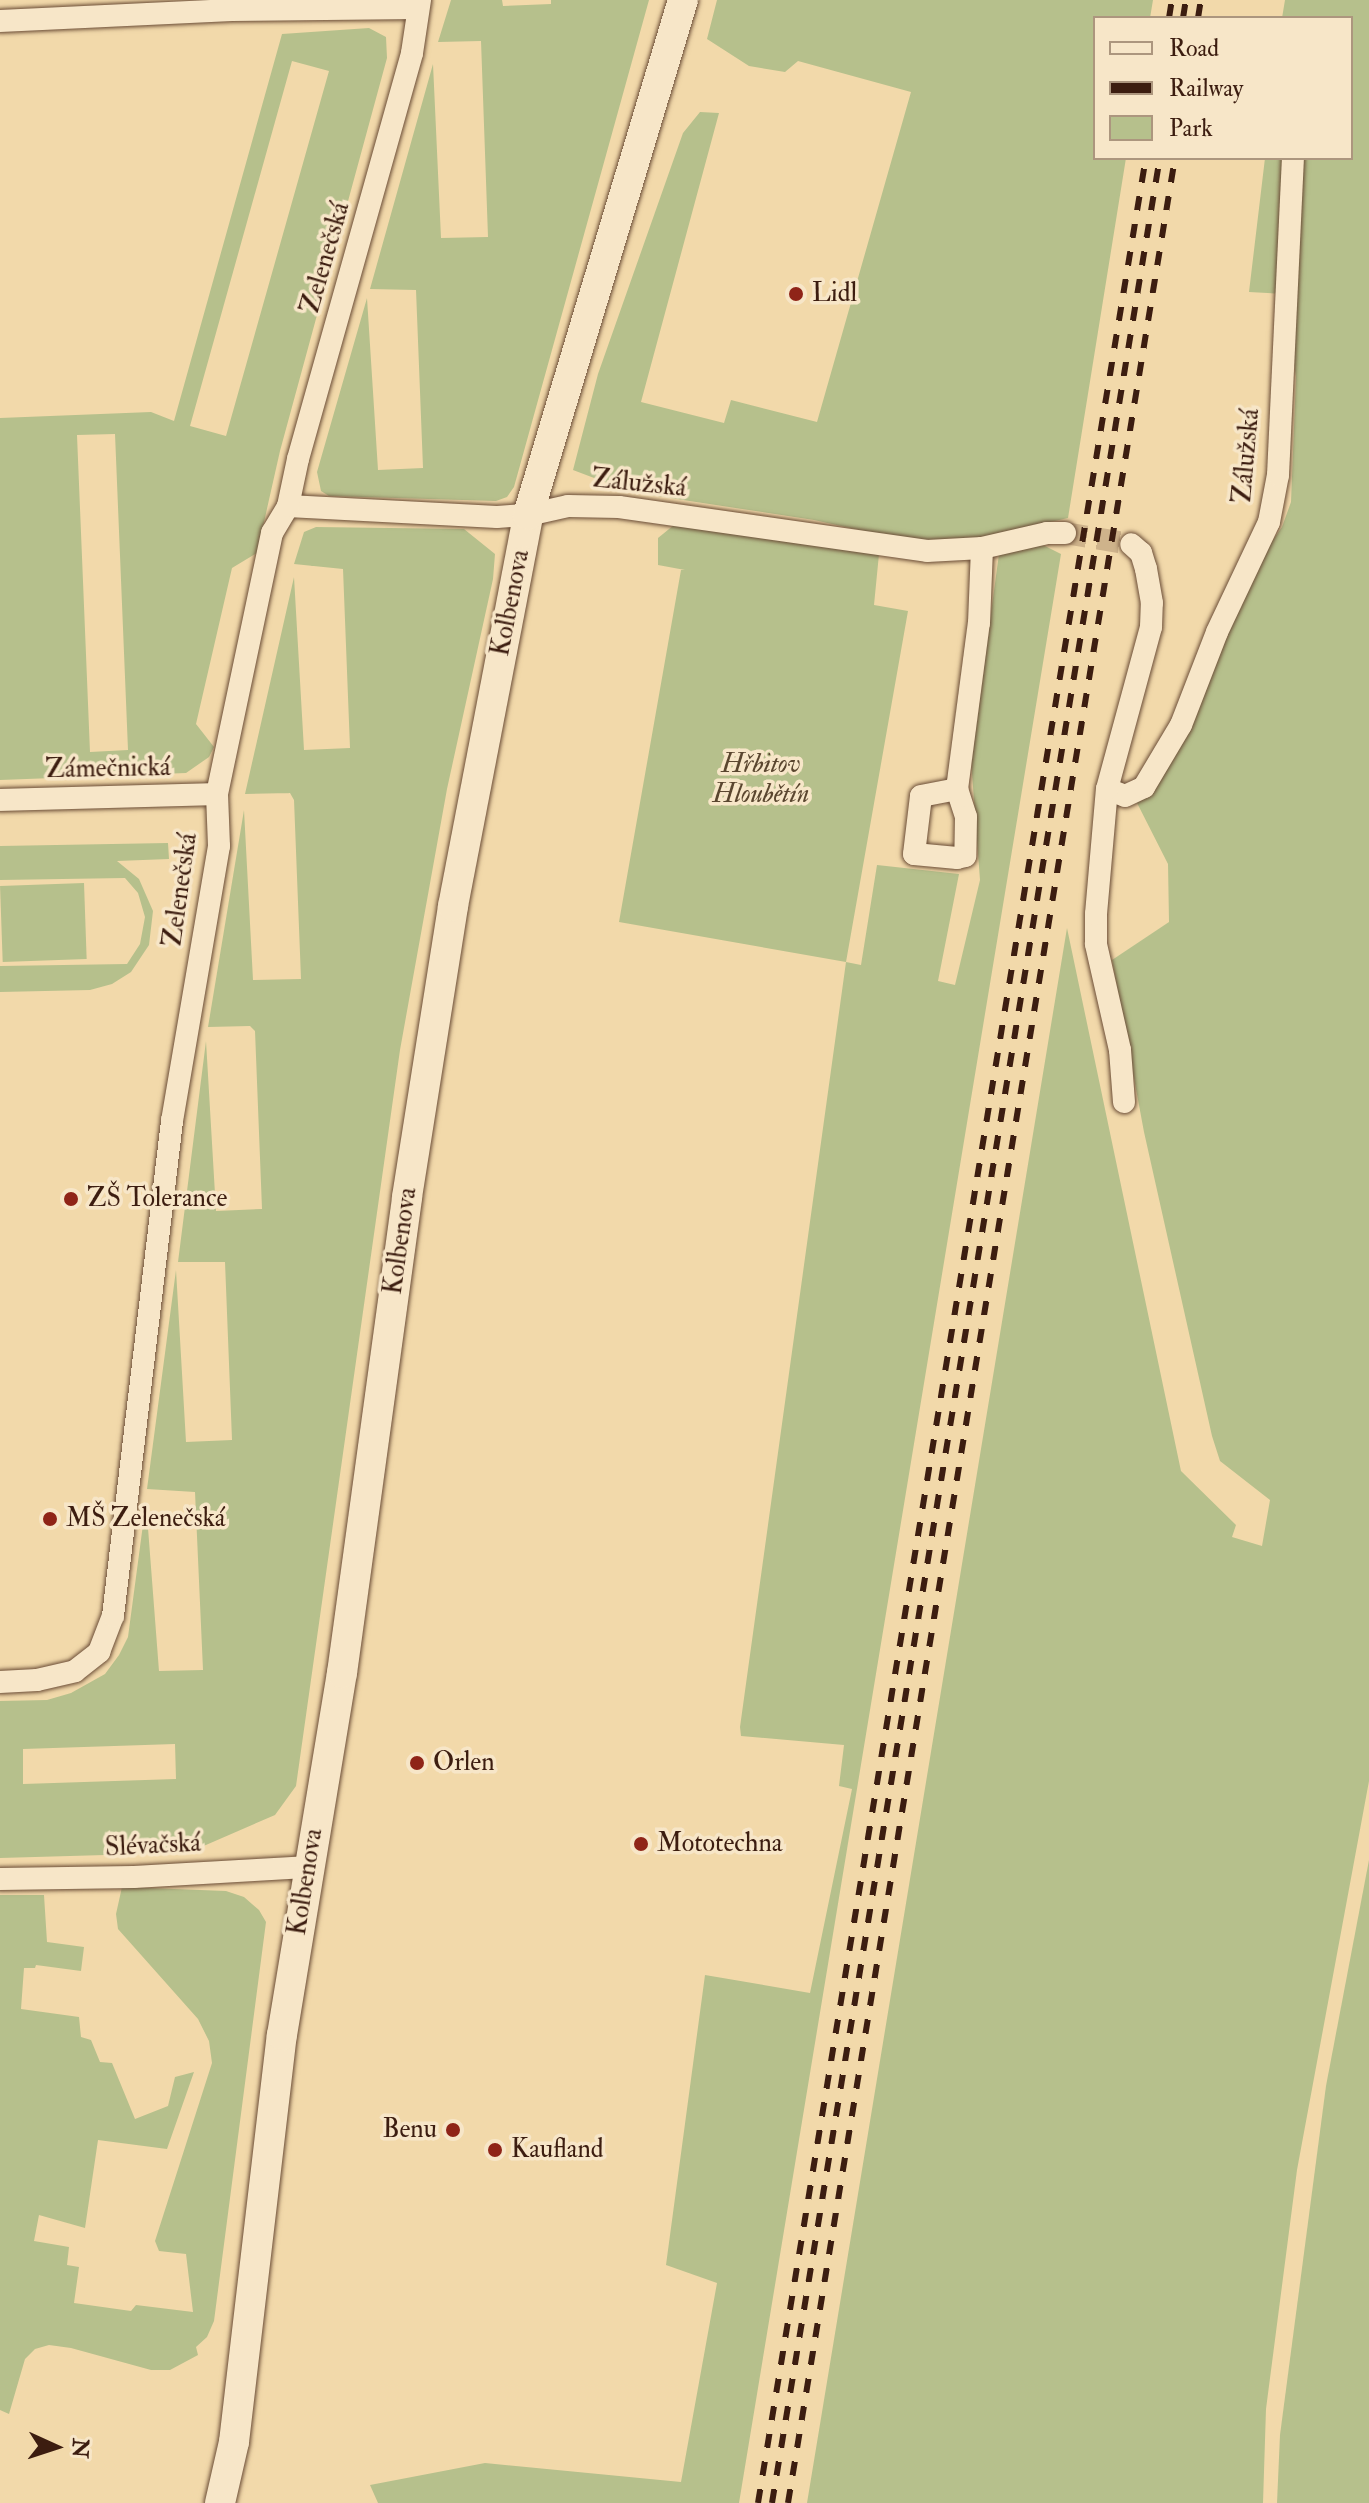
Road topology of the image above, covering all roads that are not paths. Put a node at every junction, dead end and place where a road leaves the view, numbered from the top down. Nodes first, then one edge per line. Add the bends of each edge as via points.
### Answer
1 (683, 0) edge
2 (419, 4) edge
3 (114, 7) edge
4 (0, 21) edge
5 (1293, 160) edge
6 (288, 506) junction
7 (528, 515) junction
8 (1065, 533) tunnel mouth
9 (1131, 544) dead end
10 (982, 548) junction
11 (957, 789) dead end
12 (1107, 789) junction
13 (217, 794) junction
14 (0, 800) edge
15 (1124, 1102) dead end
16 (0, 1682) edge
17 (310, 1867) junction
18 (0, 1879) edge
19 (220, 2503) edge

1 - 7 main road, Kolbenova
2 - 3 street
2 - 6 street, Zelenečská via 412,53
3 - 4 street
5 - 12 street, Zálužská via 1278,475 1269,522 1181,725 1144,787 1125,796
6 - 7 street, Zálužská
6 - 13 street, Zelenečská via 270,539
7 - 10 street, Zálužská via 568,506 619,507 927,551
7 - 17 main road, Kolbenova via 447,943
8 - 10 street, Zálužská
9 - 12 street via 1146,569 1151,627
10 - 11 street via 979,623
12 - 15 street via 1096,944 1120,1050
13 - 14 street, Zámečnická
13 - 16 street, Zelenečská via 219,846 172,1121 113,1616 99,1652 75,1671
17 - 18 street, Slévačská
17 - 19 main road, Kolbenova via 280,2050 234,2442

